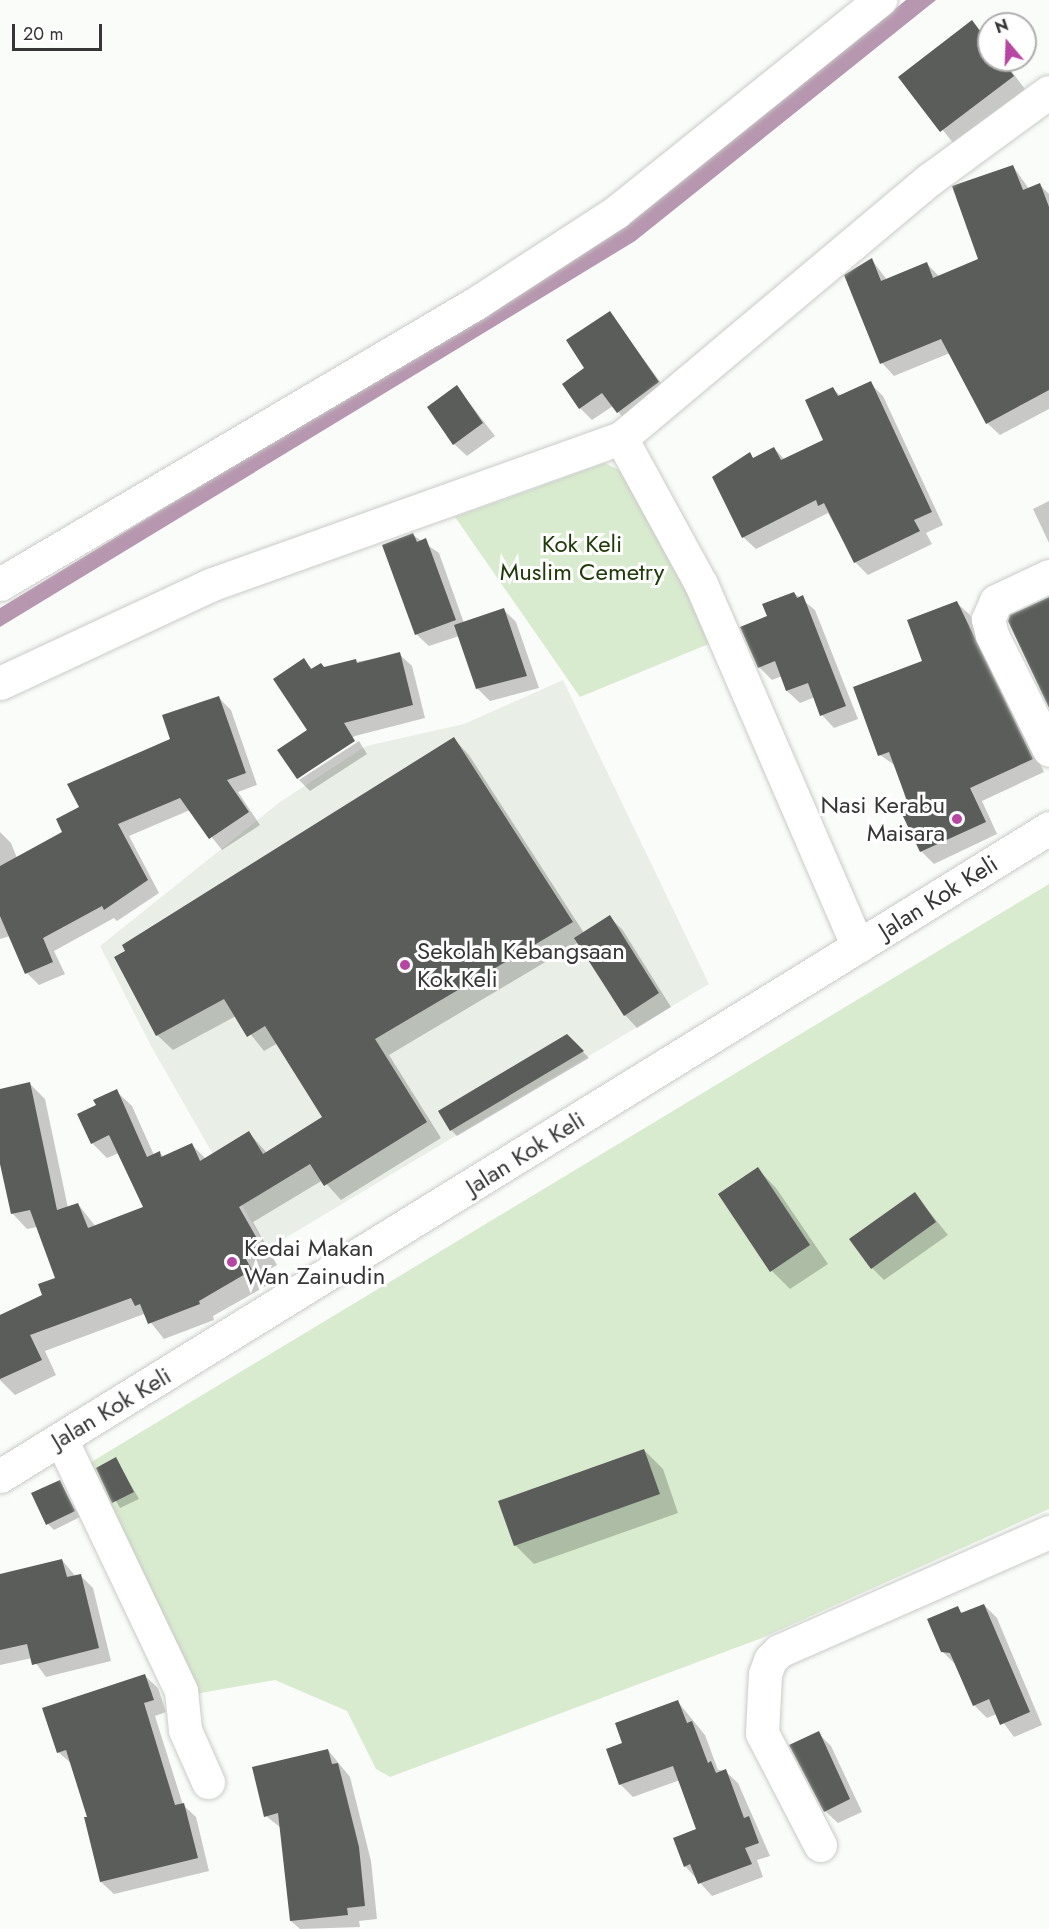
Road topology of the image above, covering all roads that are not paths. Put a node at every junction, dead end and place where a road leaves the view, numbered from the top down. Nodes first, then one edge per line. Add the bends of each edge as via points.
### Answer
1 (880, 0) edge
2 (1049, 92) edge
3 (621, 438) junction
4 (1049, 576) edge
5 (0, 584) edge
6 (0, 683) edge
7 (1049, 750) edge
8 (1049, 828) edge
9 (858, 947) junction
10 (61, 1439) junction
11 (0, 1476) edge
12 (1049, 1532) edge
13 (208, 1782) dead end
14 (820, 1845) dead end

1 - 5 street via 616,212 476,303
2 - 3 street via 930,179
3 - 6 street via 210,585
3 - 9 street via 700,584
4 - 7 street via 996,601 988,619 992,635
8 - 9 street, Jalan Kok Keli
9 - 10 street, Jalan Kok Keli
10 - 11 street, Jalan Kok Keli
10 - 13 street via 181,1691 185,1730
12 - 14 street via 779,1651 770,1660 765,1674 762,1733

